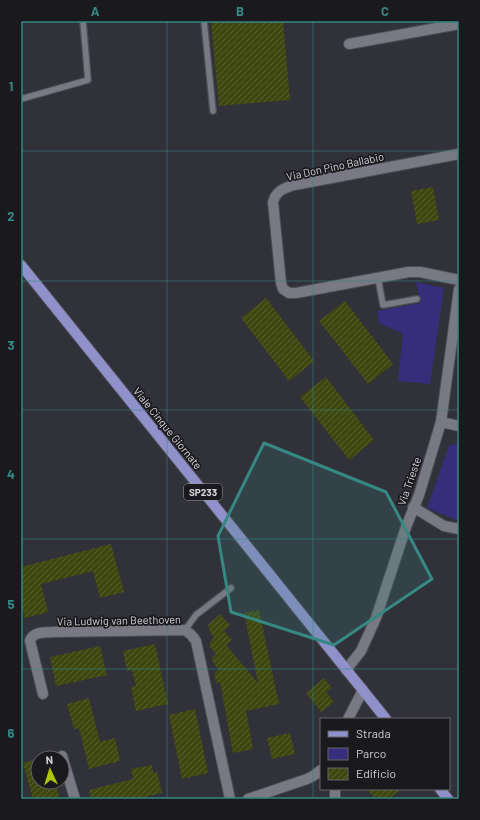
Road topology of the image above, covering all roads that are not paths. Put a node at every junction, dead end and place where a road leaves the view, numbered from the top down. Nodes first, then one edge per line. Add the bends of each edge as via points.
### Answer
1 (83, 21) edge
2 (204, 21) edge
3 (459, 24) edge
4 (349, 44) dead end
5 (21, 99) edge
6 (213, 111) dead end
7 (459, 154) edge
8 (21, 266) edge
9 (378, 278) junction
10 (459, 280) edge
11 (459, 289) edge
12 (417, 298) dead end
13 (441, 422) junction
14 (459, 426) edge
15 (414, 507) junction
16 (459, 529) edge
17 (231, 588) dead end
18 (185, 630) junction
19 (346, 670) junction
20 (363, 690) junction
21 (43, 694) dead end
22 (349, 718) edge
23 (385, 718) edge
24 (320, 771) edge
25 (70, 782) edge
26 (441, 790) edge
27 (75, 799) edge
28 (230, 799) edge
29 (248, 799) edge
30 (448, 799) edge

1 - 5 lane via 88,80
2 - 6 lane
3 - 4 street
7 - 9 street, Via Don Pino Ballabio via 294,185 281,190 275,196 281,283 288,293
8 - 19 main road, Viale Cinque Giornate / SP233
9 - 10 street, Via Don Pino Ballabio via 420,272
9 - 12 lane via 383,305
11 - 13 street, Via Trieste
13 - 14 street
13 - 15 street, Via Trieste
15 - 16 street via 444,526
15 - 19 street, Via Trieste via 376,618 361,651
17 - 18 lane via 196,615
18 - 21 street, Via Ludwig van Beethoven via 34,634 30,641
18 - 28 street, Via Ludwig van Beethoven via 194,636 196,641
19 - 20 main road, Viale Cinque Giornate / SP233
20 - 22 street
20 - 23 main road, Viale Cinque Giornate / SP233
24 - 29 street via 307,779
25 - 27 street
26 - 30 main road

